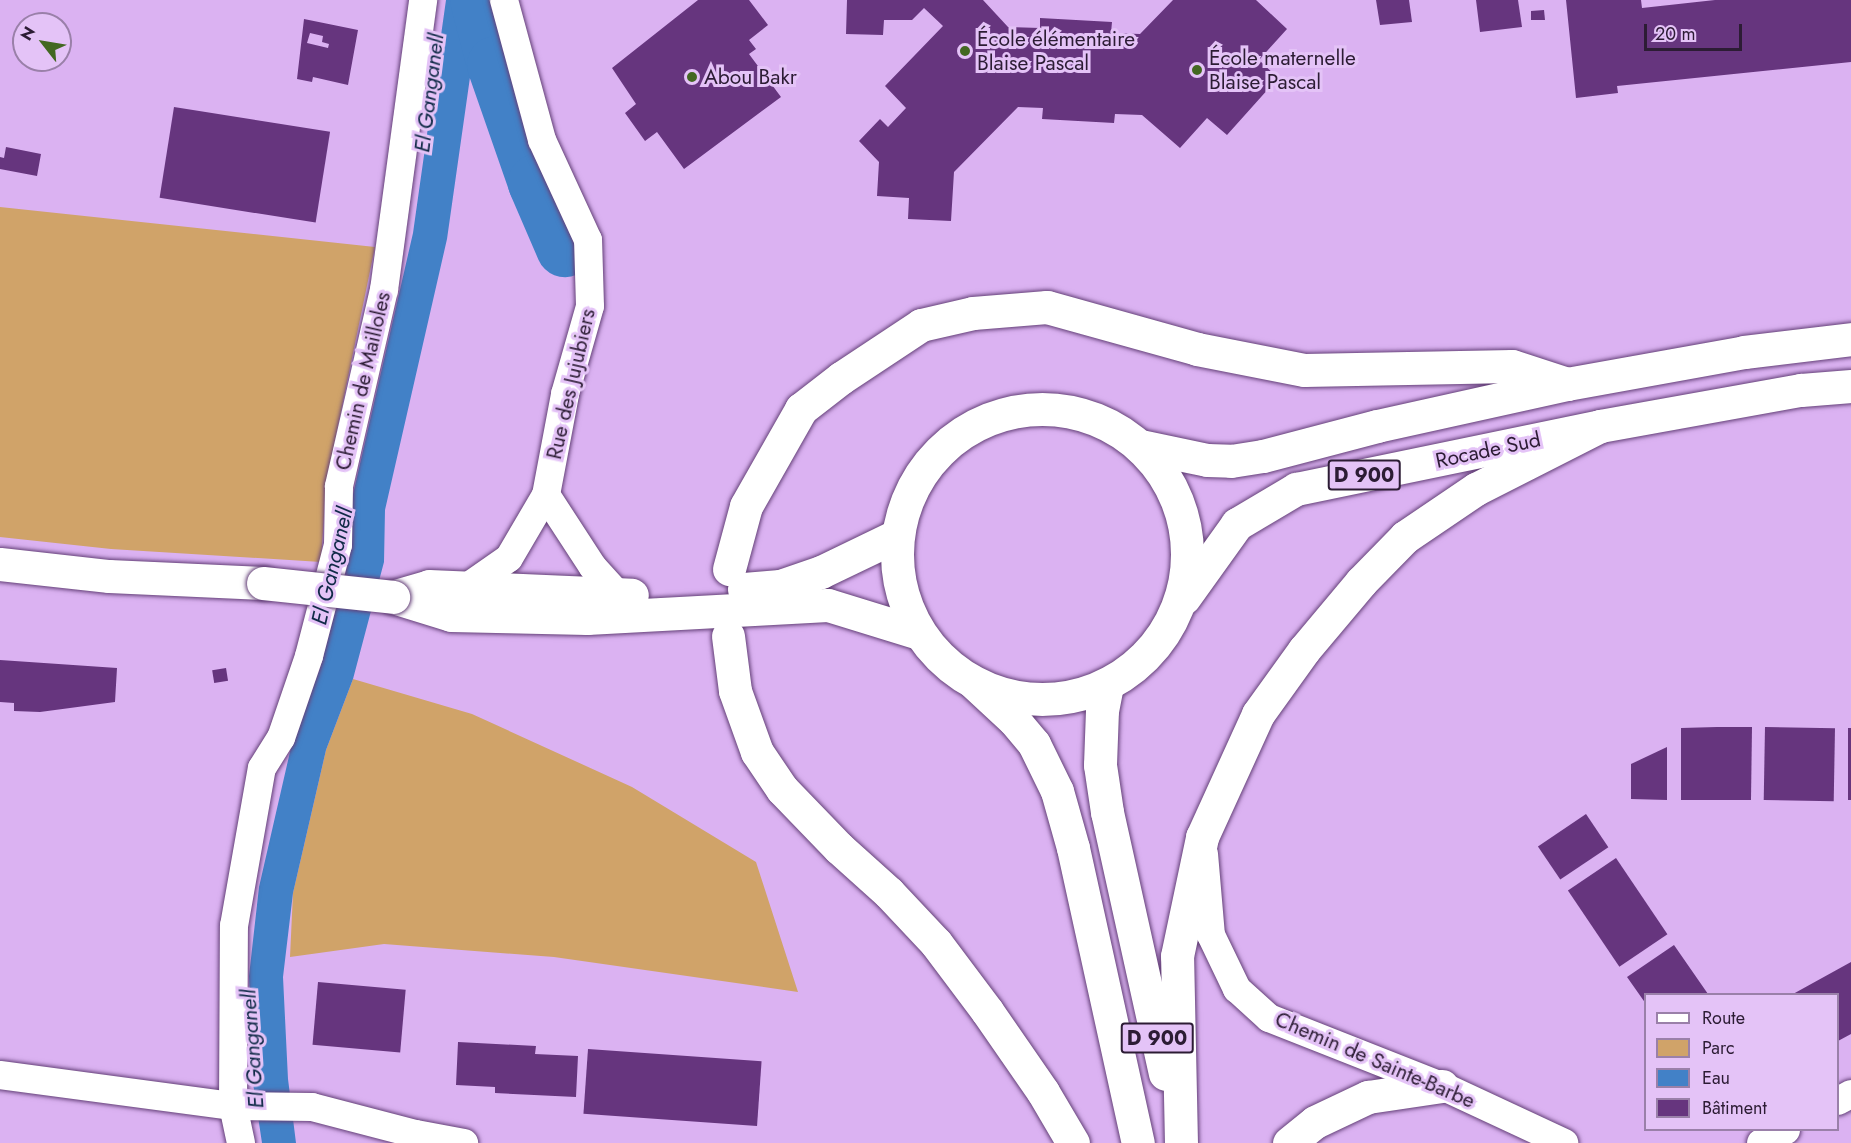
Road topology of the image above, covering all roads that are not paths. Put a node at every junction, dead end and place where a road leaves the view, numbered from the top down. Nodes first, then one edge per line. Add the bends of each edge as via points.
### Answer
1 (423, 0) edge
2 (504, 0) edge
3 (1851, 339) edge
4 (1567, 384) junction
5 (1851, 386) edge
6 (1600, 426) junction
7 (1140, 446) junction
8 (546, 495) junction
9 (898, 535) junction
10 (0, 564) edge
11 (729, 569) dead end
12 (466, 588) junction
13 (619, 596) junction
14 (780, 596) junction
15 (393, 597) junction
16 (1177, 609) junction
17 (919, 633) junction
18 (728, 636) dead end
19 (974, 683) junction
20 (1107, 685) junction
21 (1202, 837) junction
22 (0, 1075) edge
23 (1442, 1086) junction
24 (240, 1105) junction
25 (1784, 1131) edge
26 (241, 1143) edge
27 (464, 1143) edge
28 (1073, 1143) edge
29 (1138, 1143) edge
30 (1181, 1143) edge
31 (1289, 1143) edge
32 (1564, 1143) edge
33 (1761, 1143) edge

1 - 24 street, Chemin de Mailloles via 384,290 339,486 338,545 306,666 281,738 262,768 234,926
2 - 8 street, Rue des Jujubiers via 542,140 588,240 590,306 566,394
3 - 4 main road, D 900 via 1744,352
4 - 7 main road, D 900 via 1263,456 1207,460
4 - 11 main road via 1512,366 1304,370 1197,349 1047,307 973,313 931,322 841,378 801,410 746,506
5 - 6 main road, Rocade Sud / D 900 via 1801,390
6 - 16 main road, Rocade Sud / D 900 via 1296,489 1237,524
6 - 21 main road via 1476,489 1404,537 1304,650 1258,714
7 - 9 main road via 1100,420 1076,412 1028,409 1004,413 960,434 925,467 912,488
7 - 16 main road via 1168,481 1184,522 1188,566
8 - 12 street, Rue des Jujubiers via 509,558
8 - 13 street via 593,567
9 - 14 main road
9 - 17 main road via 897,569 904,602
10 - 15 main road, bridge
12 - 13 main road
12 - 15 main road via 429,586
13 - 14 main road
14 - 15 main road via 599,617 451,615
14 - 17 main road via 828,605
16 - 20 main road, Rocade Sud via 1152,648
17 - 19 main road via 943,662
18 - 28 main road via 739,701 757,752 782,789 936,943 1031,1074
19 - 20 main road, Rocade Sud via 999,694 1035,699 1081,695
19 - 29 main road, D 900 via 1034,744 1057,791
20 - 30 main road, D 900 via 1100,765 1107,812
21 - 23 street, Chemin de Sainte-Barbe via 1211,935 1237,989 1269,1018
21 - 30 main road via 1177,956
22 - 24 street
23 - 31 main road via 1368,1096 1315,1122
23 - 32 street, Chemin de Sainte-Barbe
24 - 26 street, Chemin de Mailloles
24 - 27 street via 312,1107
25 - 33 street

